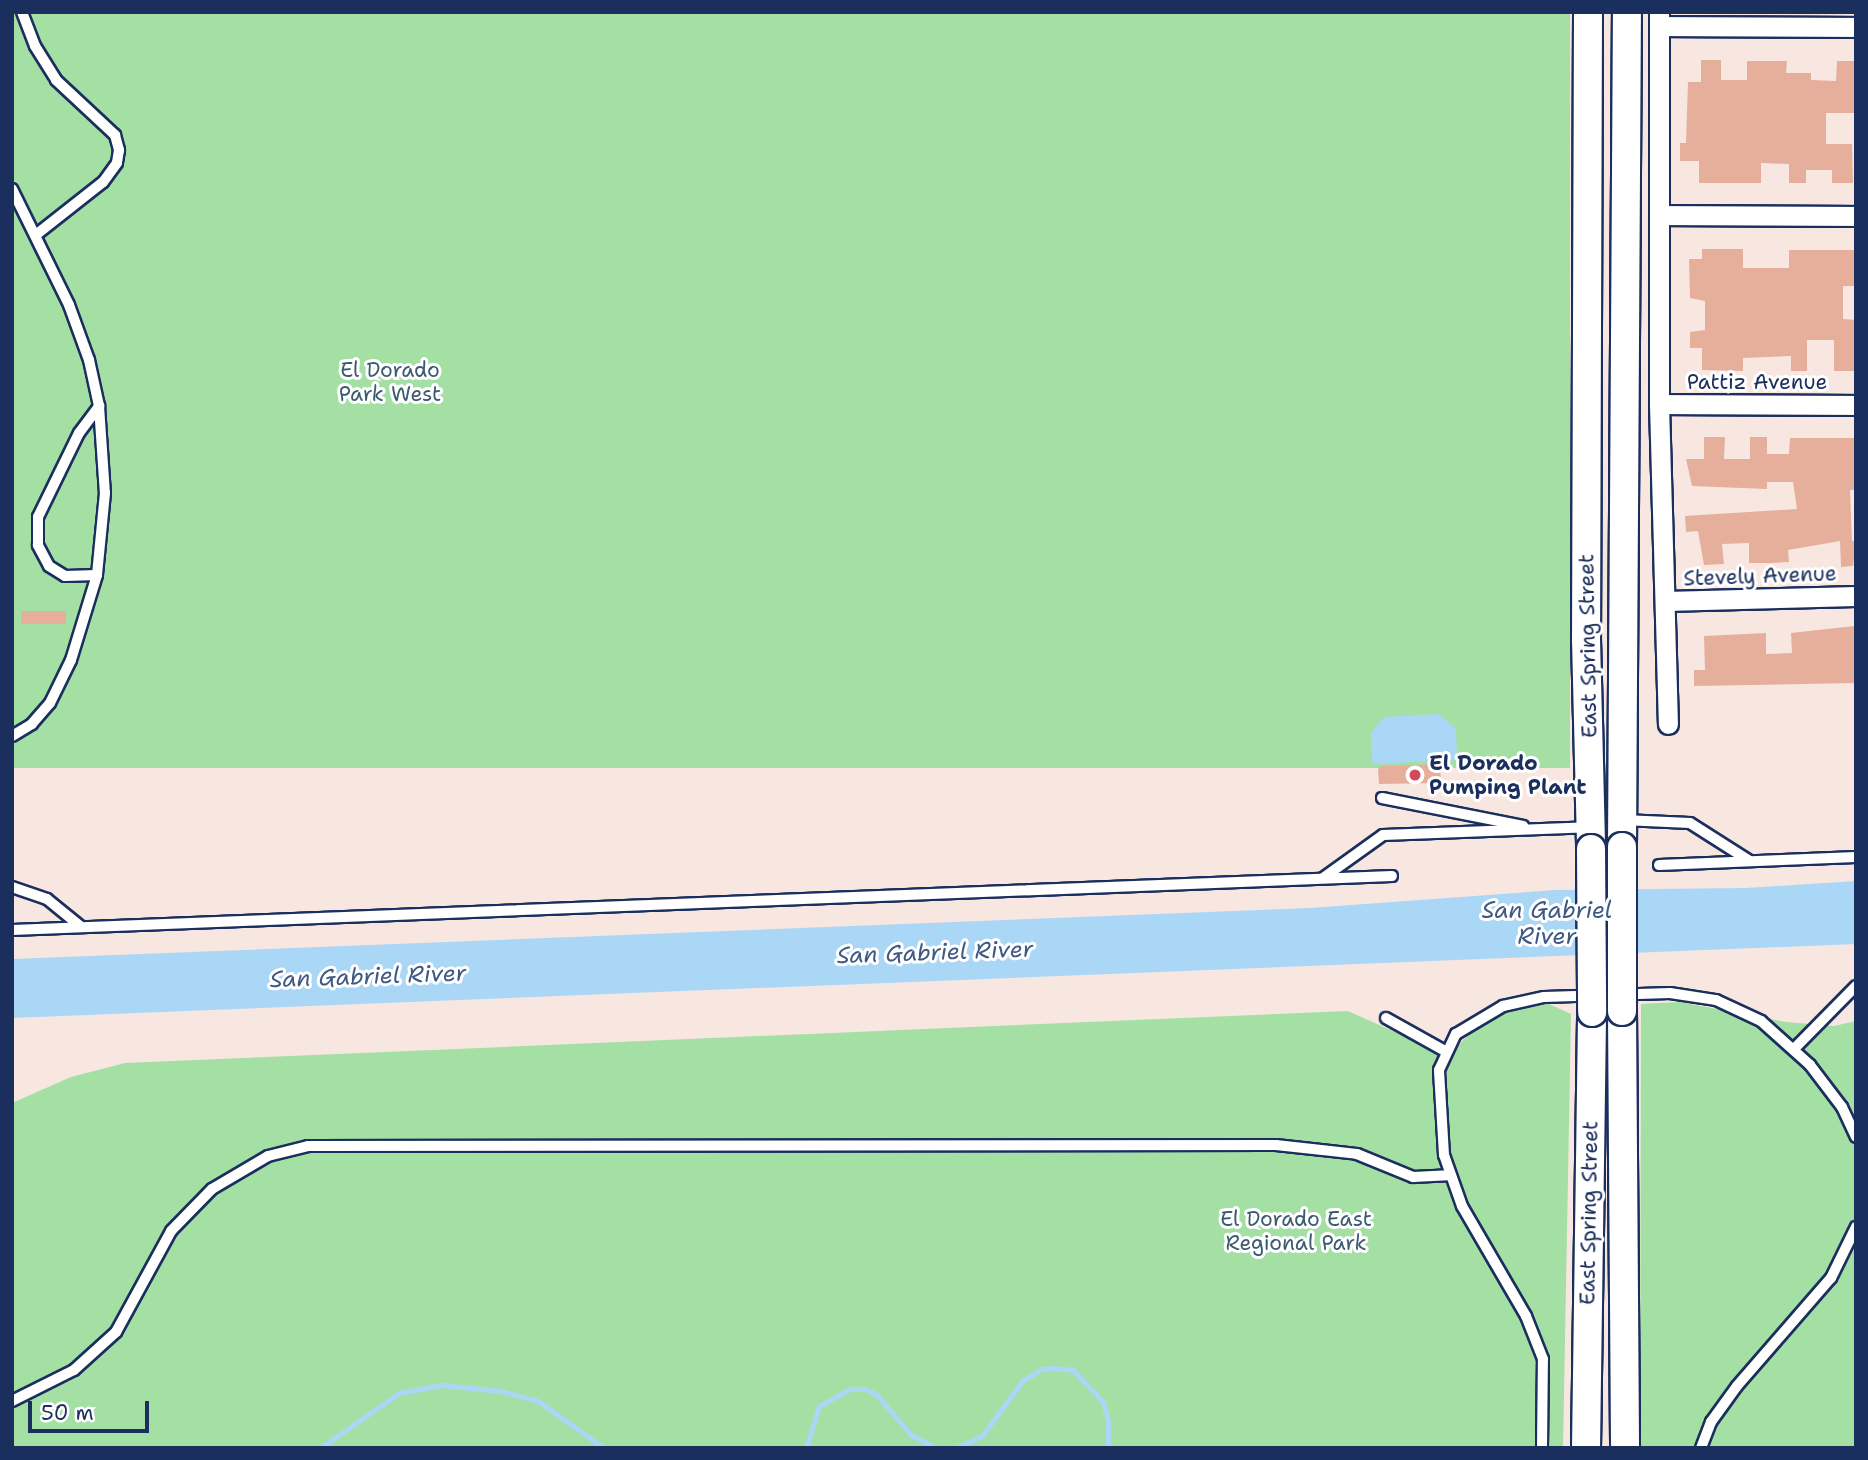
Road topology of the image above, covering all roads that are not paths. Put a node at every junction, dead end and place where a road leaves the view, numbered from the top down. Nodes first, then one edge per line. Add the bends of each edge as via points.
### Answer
1 (22, 12) edge
2 (1588, 12) edge
3 (1627, 12) edge
4 (1659, 19) edge
5 (1856, 27) edge
6 (12, 189) edge
7 (1659, 215) junction
8 (1856, 216) edge
9 (37, 234) junction
10 (1659, 404) junction
11 (1856, 405) edge
12 (99, 406) junction
13 (97, 575) junction
14 (1856, 596) edge
15 (1665, 601) junction
16 (1668, 724) dead end
17 (12, 736) edge
18 (1382, 797) dead end
19 (1544, 830) junction
20 (1623, 834) junction
21 (1591, 838) junction
22 (1856, 857) edge
23 (1748, 860) junction
24 (1658, 865) dead end
25 (1392, 876) dead end
26 (1323, 878) junction
27 (12, 887) edge
28 (80, 926) junction
29 (12, 930) edge
30 (1856, 986) edge
31 (1386, 1017) dead end
32 (1794, 1049) junction
33 (1445, 1051) junction
34 (1856, 1137) edge
35 (1448, 1175) junction
36 (1856, 1227) edge
37 (12, 1401) edge
38 (1542, 1448) edge
39 (1586, 1448) edge
40 (1625, 1448) edge
41 (1701, 1448) edge

1 - 9 lane via 34,46 56,80 115,135 119,149 117,163 103,182
2 - 21 main road, East Spring Street via 1586,639
3 - 20 main road, East Spring Street
4 - 5 street
4 - 7 street
6 - 9 lane
7 - 8 street
7 - 10 street
9 - 12 lane via 69,305
10 - 11 street, Pattiz Avenue
10 - 15 street
12 - 13 lane via 105,493
12 - 13 lane via 79,433 38,517 38,545 48,566 65,576
13 - 17 lane via 71,660 50,703
14 - 15 street, Stevely Avenue
15 - 16 street
18 - 19 lane
19 - 21 lane
19 - 26 lane via 1383,835
20 - 23 lane via 1690,823
20 - 40 main road, East Spring Street, bridge
21 - 39 main road, East Spring Street, bridge
22 - 23 lane
23 - 24 lane
25 - 26 lane
26 - 28 lane
27 - 28 lane via 47,900
28 - 29 lane
30 - 32 lane
31 - 33 lane
32 - 33 lane via 1761,1021 1732,1005 1670,993 1524,1000 1474,1020
32 - 34 lane via 1827,1084
33 - 35 lane via 1438,1097
35 - 37 lane via 1413,1177 1357,1154 1276,1145 308,1146 268,1156 212,1189 171,1231 116,1332 74,1370
35 - 38 lane via 1526,1316 1543,1359
36 - 41 lane via 1831,1278 1718,1413

